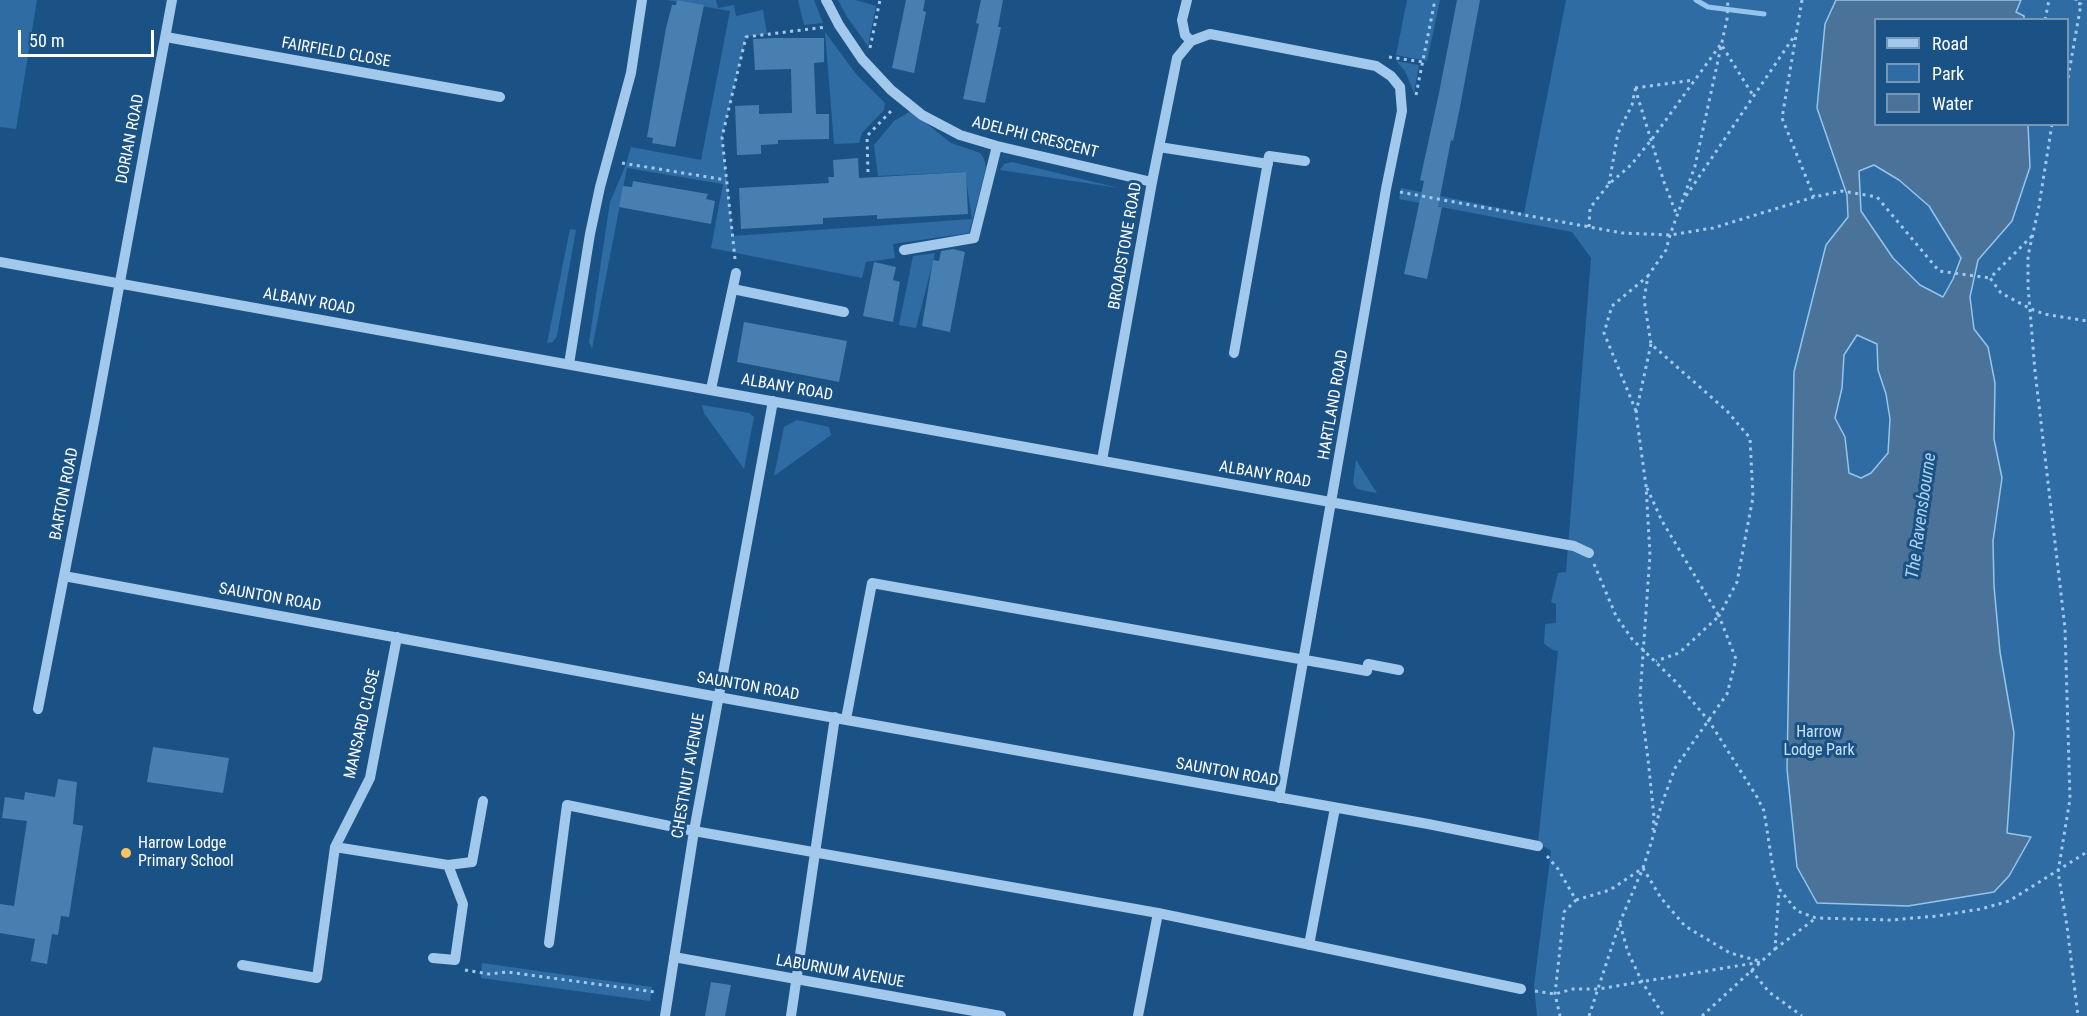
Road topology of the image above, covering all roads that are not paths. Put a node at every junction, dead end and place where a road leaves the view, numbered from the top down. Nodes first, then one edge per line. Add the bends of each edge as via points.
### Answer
1 (172, 0) edge
2 (642, 0) edge
3 (826, 0) edge
4 (1187, 0) edge
5 (166, 37) junction
6 (1191, 41) junction
7 (500, 97) dead end
8 (998, 146) junction
9 (1159, 147) junction
10 (1305, 161) dead end
11 (1268, 164) junction
12 (1152, 182) junction
13 (904, 250) dead end
14 (0, 262) edge
15 (736, 273) road end
16 (119, 284) junction
17 (733, 289) junction
18 (844, 312) dead end
19 (1234, 353) dead end
20 (569, 364) junction
21 (711, 389) junction
22 (773, 401) junction
23 (1102, 460) junction
24 (1332, 502) junction
25 (1589, 553) road end
26 (64, 576) junction
27 (397, 637) junction
28 (1304, 658) junction
29 (1399, 670) dead end
30 (718, 697) junction
31 (38, 709) dead end
32 (841, 718) junction
33 (1279, 798) junction
34 (483, 801) dead end
35 (1335, 808) junction
36 (694, 831) junction
37 (1538, 846) road end
38 (336, 848) junction
39 (815, 852) junction
40 (448, 865) junction
41 (1158, 913) junction
42 (549, 943) dead end
43 (1309, 945) junction
44 (674, 957) junction
45 (433, 958) dead end
46 (242, 965) dead end
47 (796, 980) junction
48 (1521, 988) road end
49 (665, 1016) edge
50 (791, 1016) edge
51 (1001, 1016) edge
52 (1138, 1016) edge

1 - 5 street, DORIAN ROAD
2 - 20 street via 631,73 590,234
3 - 8 street, ADELPHI CRESCENT via 867,64 891,90 922,115 960,135
4 - 6 street via 1182,20 1185,35
5 - 7 street, FAIRFIELD CLOSE
5 - 16 street, DORIAN ROAD
6 - 9 street, BROADSTONE ROAD via 1177,58
6 - 24 street, HARTLAND ROAD via 1210,34 1376,66 1400,87 1402,111
8 - 12 street, ADELPHI CRESCENT
8 - 13 street via 974,238
9 - 11 street
9 - 12 street, BROADSTONE ROAD
10 - 11 street via 1269,156
11 - 19 street
12 - 23 street, BROADSTONE ROAD
14 - 16 street, ALBANY ROAD
15 - 17 street
16 - 20 street, ALBANY ROAD
16 - 26 street, BARTON ROAD
17 - 18 street
17 - 21 street
20 - 21 street, ALBANY ROAD
21 - 22 street, ALBANY ROAD
22 - 23 street, ALBANY ROAD
22 - 30 street, CHESTNUT AVENUE
23 - 24 street, ALBANY ROAD
24 - 25 street, ALBANY ROAD via 1568,545
24 - 28 street, HARTLAND ROAD
26 - 27 street, SAUNTON ROAD
26 - 31 street, BARTON ROAD
27 - 30 street, SAUNTON ROAD
27 - 38 street, MANSARD CLOSE via 370,778
28 - 29 street via 1367,671 1368,664
28 - 32 street via 872,583
28 - 33 street, HARTLAND ROAD
30 - 32 street, SAUNTON ROAD
30 - 36 street, CHESTNUT AVENUE
32 - 33 street, SAUNTON ROAD
32 - 39 street
33 - 35 street, SAUNTON ROAD
34 - 40 street via 472,862
35 - 37 street, SAUNTON ROAD
35 - 43 street
36 - 39 street
36 - 42 street via 567,805
36 - 44 street, CHESTNUT AVENUE
38 - 40 street
38 - 46 street, MANSARD CLOSE via 317,978
39 - 41 street
39 - 47 street
40 - 45 street via 463,904 455,960
41 - 43 street
41 - 52 street
43 - 48 street
44 - 47 street, LABURNUM AVENUE
44 - 49 street, CHESTNUT AVENUE
47 - 50 street
47 - 51 street, LABURNUM AVENUE

